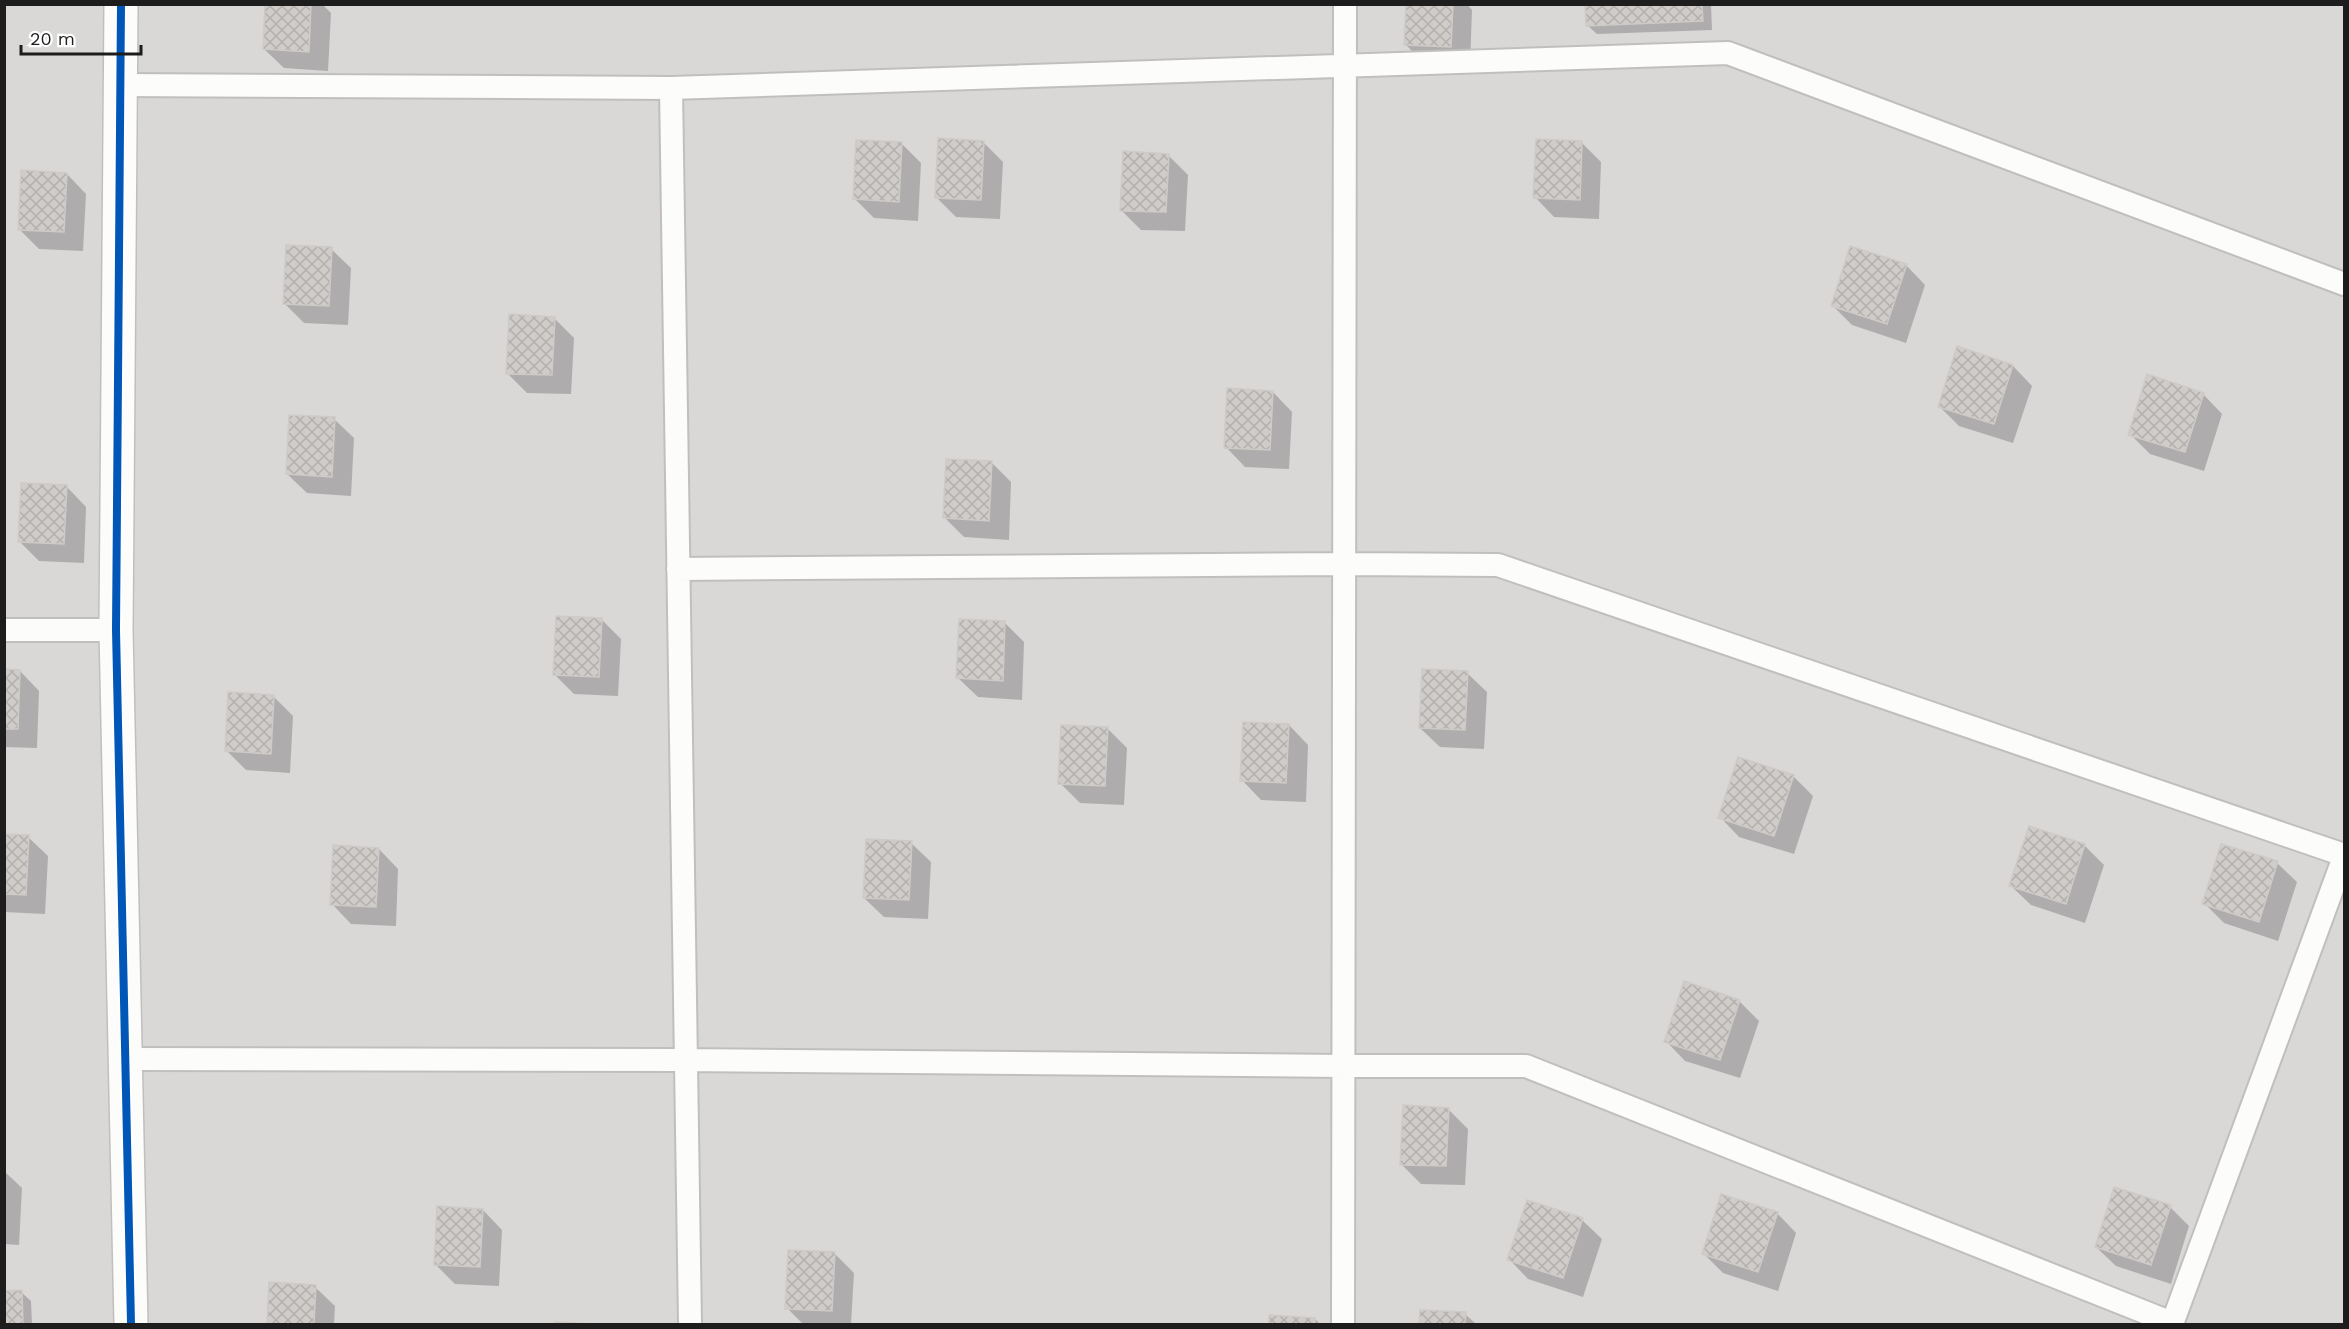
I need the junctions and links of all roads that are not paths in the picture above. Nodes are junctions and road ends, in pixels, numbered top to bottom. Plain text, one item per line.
1 (121, 4) edge
2 (1345, 4) edge
3 (1345, 66) junction
4 (120, 85) junction
5 (671, 88) junction
6 (2344, 284) edge
7 (1345, 564) junction
8 (678, 569) junction
9 (4, 630) edge
10 (116, 630) junction
11 (2344, 856) edge
12 (125, 1059) junction
13 (686, 1060) junction
14 (1344, 1066) junction
15 (131, 1324) edge
16 (690, 1324) edge
17 (1343, 1324) edge
18 (2172, 1324) edge

1 - 4 street
2 - 3 lane
3 - 5 lane
3 - 6 lane
3 - 7 lane
4 - 5 lane
4 - 10 street
5 - 8 lane
7 - 8 lane
7 - 11 lane
7 - 14 lane
8 - 13 lane
9 - 10 lane
10 - 12 street
11 - 18 lane
12 - 13 lane
12 - 15 street
13 - 14 lane
13 - 16 lane
14 - 17 lane
14 - 18 lane

